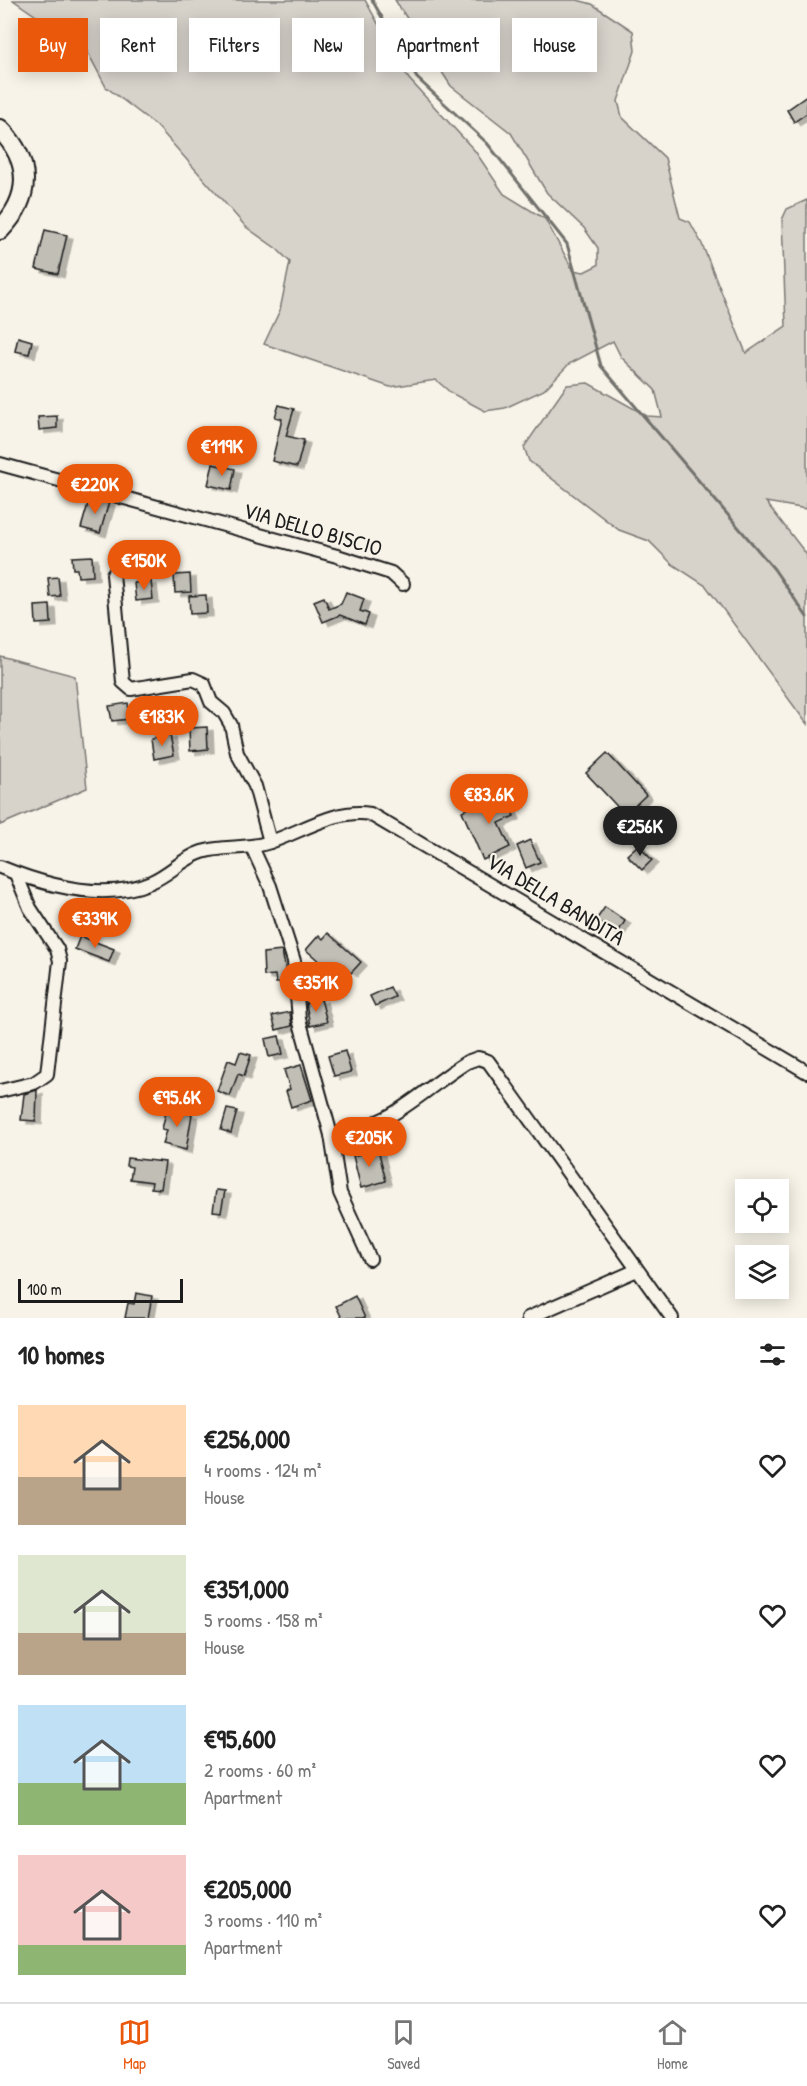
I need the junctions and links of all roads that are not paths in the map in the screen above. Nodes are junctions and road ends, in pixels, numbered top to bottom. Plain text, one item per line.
1 (0, 129) edge
2 (0, 230) edge
3 (0, 464) edge
4 (113, 574) dead end
5 (403, 584) dead end
6 (270, 842) junction
7 (252, 847) junction
8 (0, 867) edge
9 (16, 874) junction
10 (807, 1072) edge
11 (0, 1091) edge
12 (331, 1135) junction
13 (370, 1259) dead end
14 (637, 1270) junction
15 (528, 1318) edge
16 (672, 1318) edge

1 - 2 street
3 - 5 street, VIA DELLO BISCIO
4 - 6 street
6 - 7 street, VIA DELLA BANDITA
6 - 10 street, VIA DELLA BANDITA
7 - 9 street, VIA DELLA BANDITA
7 - 12 street
8 - 9 street, VIA DELLA BANDITA
9 - 11 street
12 - 13 street
12 - 14 street
14 - 15 street
14 - 16 street

